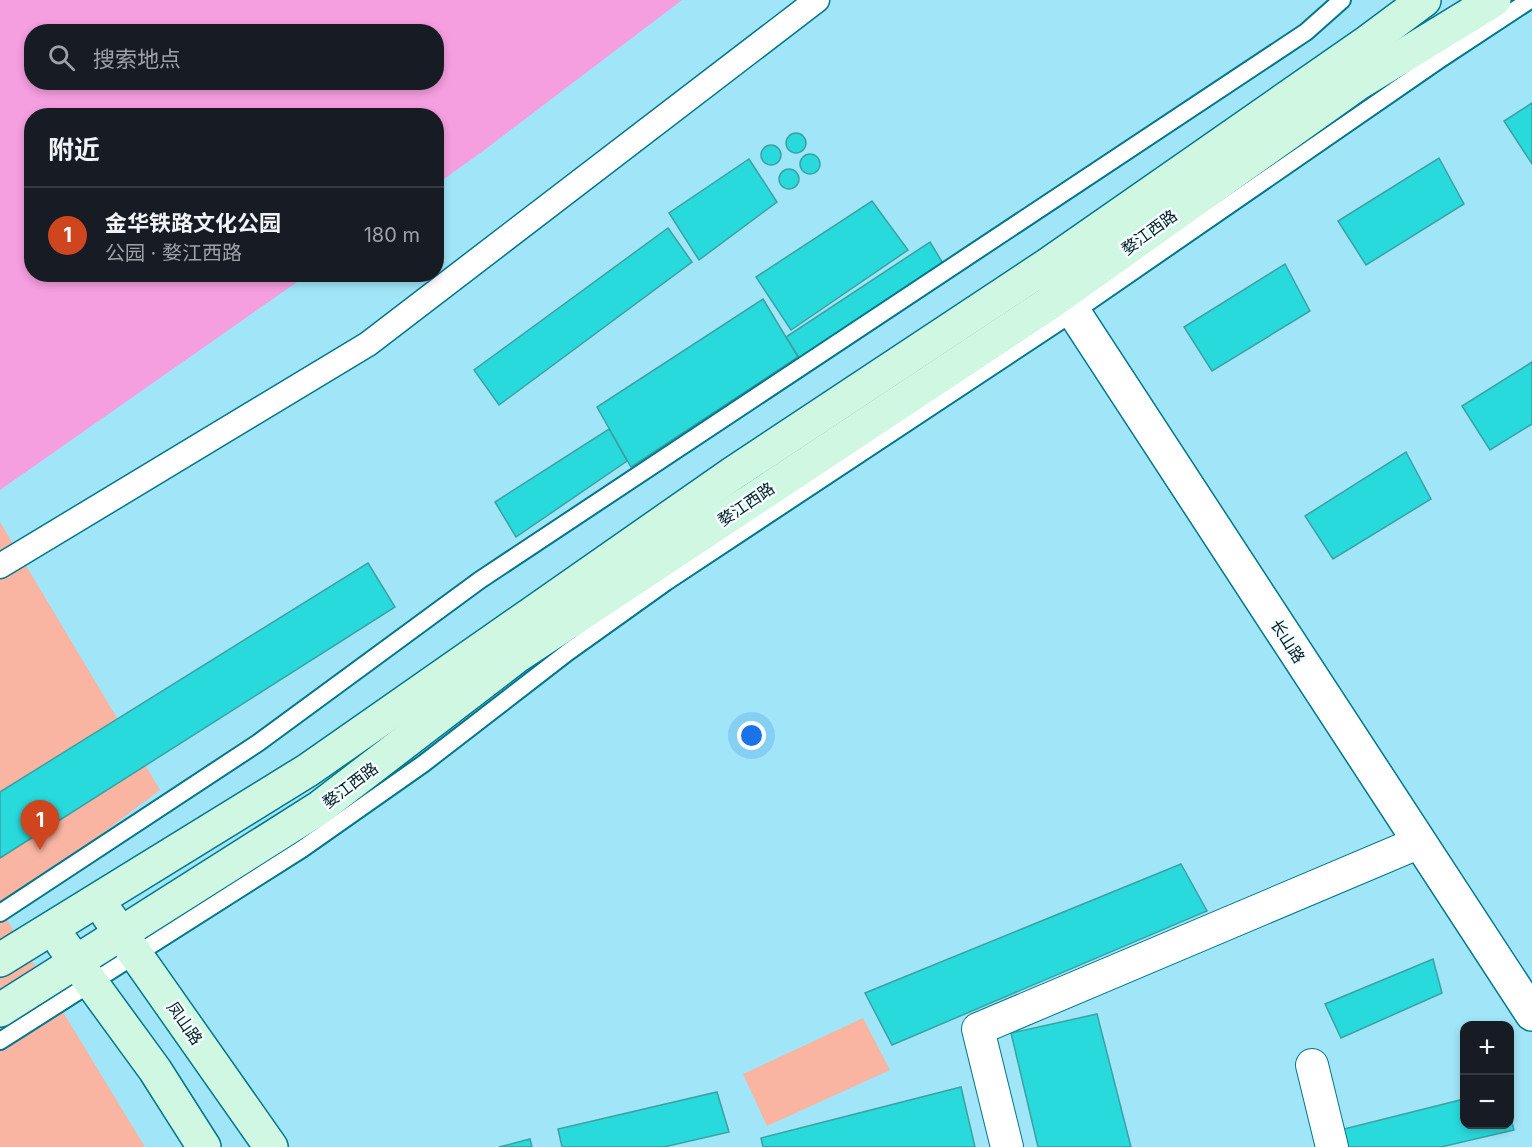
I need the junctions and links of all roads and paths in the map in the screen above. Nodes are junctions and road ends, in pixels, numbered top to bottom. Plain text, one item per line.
1 (817, 0) edge
2 (1342, 0) edge
3 (1424, 0) edge
4 (1494, 0) edge
5 (1530, 0) edge
6 (1046, 266) junction
7 (1068, 303) junction
8 (0, 566) edge
9 (1420, 842) junction
10 (98, 900) junction
11 (0, 913) edge
12 (52, 928) junction
13 (128, 944) junction
14 (0, 960) edge
15 (84, 972) junction
16 (0, 1010) edge
17 (1532, 1014) edge
18 (0, 1041) edge
19 (1312, 1065) dead end
20 (204, 1147) edge
21 (271, 1147) edge
22 (1007, 1147) edge
23 (1332, 1147) edge

1 - 8 street
2 - 11 lane
3 - 6 main road, 婺江西路
4 - 7 main road, 婺江西路
5 - 7 lane
6 - 7 street, 长山路
6 - 10 main road, 婺江西路
7 - 9 street, 长山路
7 - 13 main road, 婺江西路
9 - 17 street, 长山路
9 - 22 street
10 - 12 main road, 婺江西路
10 - 13 main road, 凤山路
12 - 14 main road, 婺江西路
12 - 15 main road
13 - 15 main road, 婺江西路
13 - 21 main road, 凤山路
15 - 16 main road, 婺江西路
15 - 18 lane
15 - 20 main road
19 - 23 street

